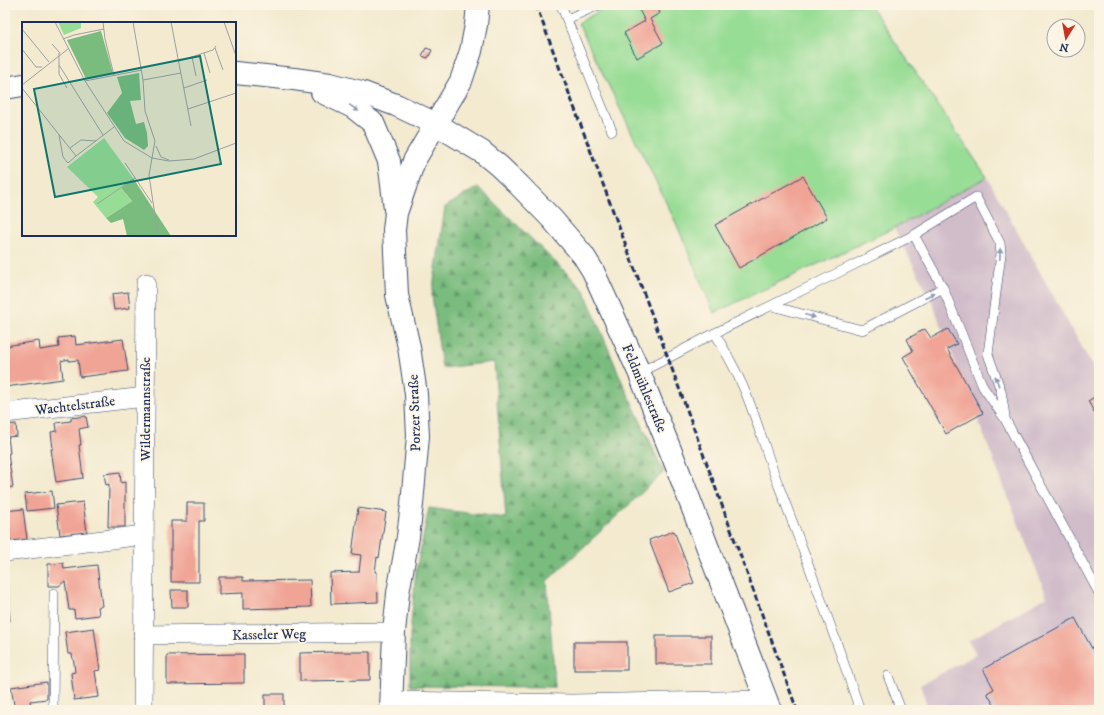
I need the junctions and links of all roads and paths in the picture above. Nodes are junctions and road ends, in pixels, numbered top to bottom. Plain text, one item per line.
1 (478, 5) edge
2 (561, 5) edge
3 (599, 5) edge
4 (567, 19) junction
5 (236, 73) edge
6 (294, 79) junction
7 (22, 85) edge
8 (5, 88) edge
9 (436, 124) junction
10 (612, 131) dead end
11 (396, 213) junction
12 (914, 234) junction
13 (146, 283) dead end
14 (943, 288) junction
15 (772, 306) junction
16 (715, 333) junction
17 (639, 372) junction
18 (145, 397) junction
19 (5, 413) edge
20 (1005, 419) junction
21 (144, 535) junction
22 (5, 552) edge
23 (54, 593) dead end
24 (1099, 593) edge
25 (394, 632) junction
26 (143, 635) junction
27 (888, 676) dead end
28 (391, 705) edge
29 (769, 705) edge
30 (572, 707) edge
31 (53, 710) edge
32 (143, 710) edge
33 (860, 710) edge
34 (901, 710) edge

1 - 9 main road, Porzer Straße
2 - 4 lane
3 - 4 lane
4 - 10 lane
5 - 6 main road, Feldmühlestraße
6 - 9 main road, Feldmühlestraße
6 -> 11 main road
7 - 8 main road
9 - 11 main road, Porzer Straße
9 - 17 main road, Feldmühlestraße
11 - 25 main road, Porzer Straße
12 - 14 lane
12 - 15 lane
20 -> 12 lane
13 - 18 street, Wildermannstraße
15 -> 14 lane
14 - 20 lane
15 - 16 lane
16 - 17 lane
16 - 33 lane
17 - 29 main road, Feldmühlestraße
18 - 19 street, Wachtelstraße
18 - 21 street, Wildermannstraße
20 - 24 lane
21 - 22 street
21 - 26 street, Wildermannstraße
23 - 31 lane
25 - 26 street, Kasseler Weg
25 - 28 main road, Porzer Straße
26 - 32 street, Wildermannstraße
27 - 34 lane
28 - 30 street
29 - 30 street

